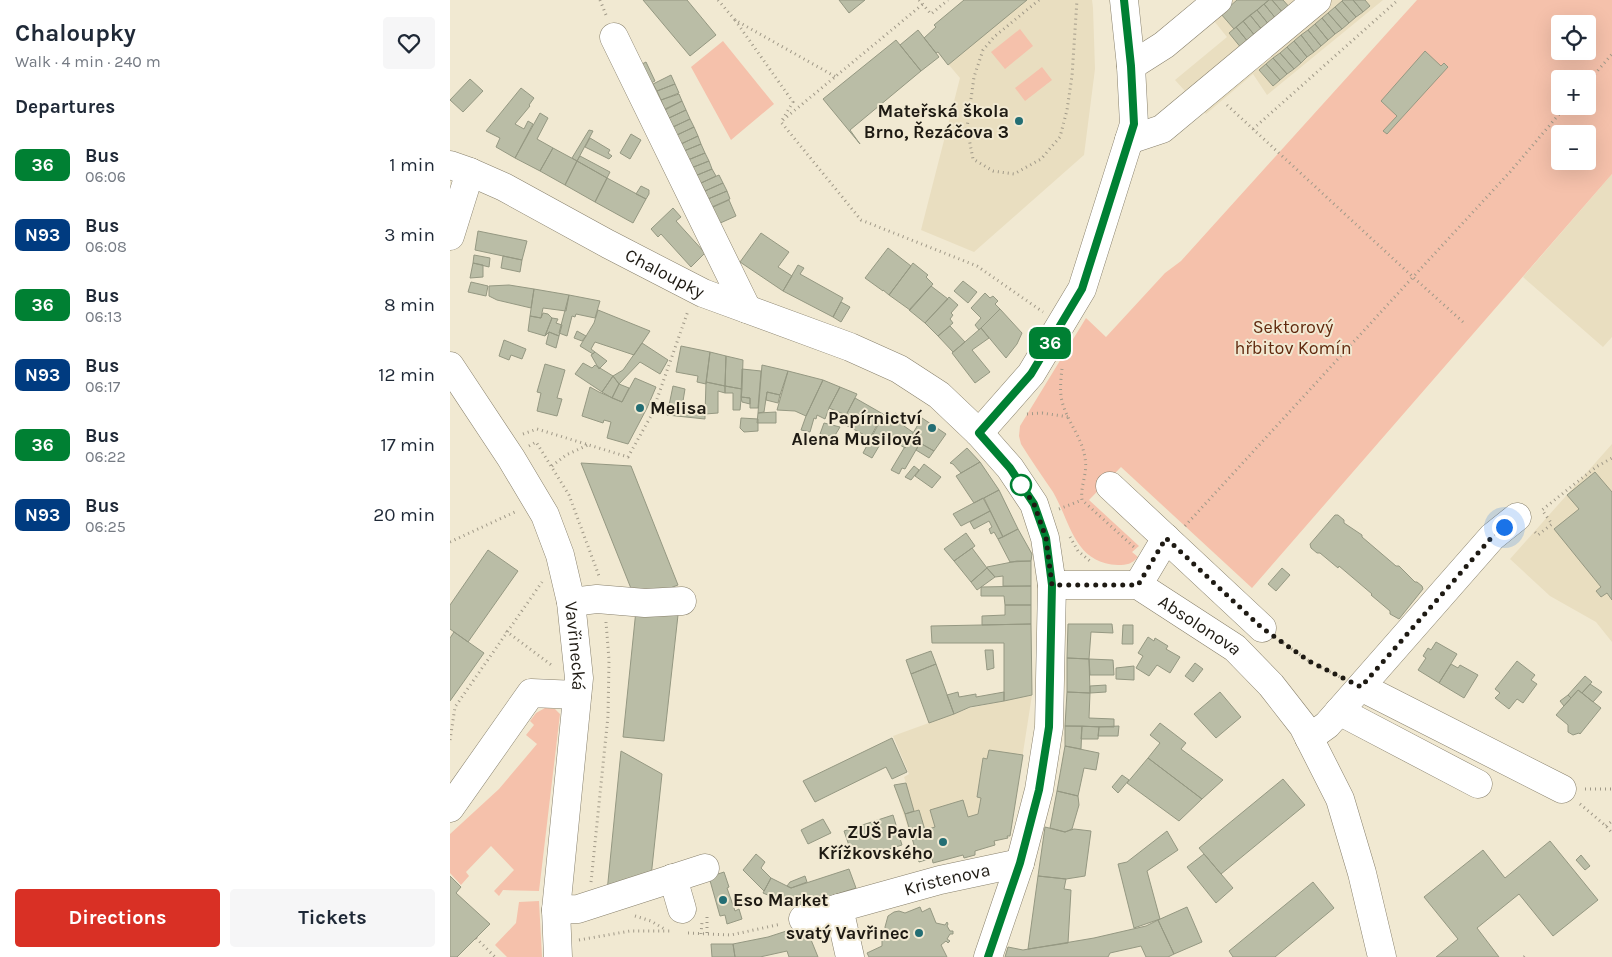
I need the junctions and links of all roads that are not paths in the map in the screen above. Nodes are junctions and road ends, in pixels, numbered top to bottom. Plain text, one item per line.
1 (1218, 0) edge
2 (1317, 0) edge
3 (1130, 4) edge
4 (614, 37) dead end
5 (1131, 66) junction
6 (1129, 140) junction
7 (460, 168) edge
8 (450, 236) edge
9 (747, 309) junction
10 (450, 366) edge
11 (979, 433) junction
12 (1110, 486) dead end
13 (1517, 517) road end
14 (1168, 540) junction
15 (1052, 585) junction
16 (1138, 585) junction
17 (571, 602) junction
18 (682, 602) dead end
19 (1262, 628) road end
20 (1361, 687) junction
21 (577, 695) junction
22 (1339, 711) junction
23 (1309, 738) junction
24 (1478, 784) dead end
25 (1562, 789) road end
26 (450, 808) edge
27 (1020, 863) junction
28 (705, 868) dead end
29 (673, 878) junction
30 (838, 908) junction
31 (682, 909) dead end
32 (556, 910) junction
33 (803, 919) dead end
34 (558, 957) edge
35 (850, 957) edge
36 (988, 957) edge
37 (1382, 957) edge

1 - 5 street
2 - 6 street
3 - 5 street
4 - 9 street
5 - 6 street
6 - 11 street
7 - 8 street
7 - 9 street, Chaloupky
9 - 11 street, Chaloupky
10 - 17 street, Vavřinecká
11 - 15 street, Chaloupky
12 - 14 street
13 - 20 street
14 - 16 street
14 - 19 street
15 - 16 street, Absolonova
15 - 27 street, Chaloupky
16 - 23 street, Absolonova
17 - 18 street
17 - 21 street, Vavřinecká
20 - 22 street
20 - 25 street
21 - 26 street
21 - 32 street, Vavřinecká
22 - 23 street
22 - 24 street
23 - 37 street, Absolonova
27 - 30 street, Kristenova
27 - 36 street, Kristenova
28 - 29 street
29 - 31 street
29 - 32 street
30 - 33 street, Kristenova
30 - 35 street
32 - 34 street, Vavřinecká

